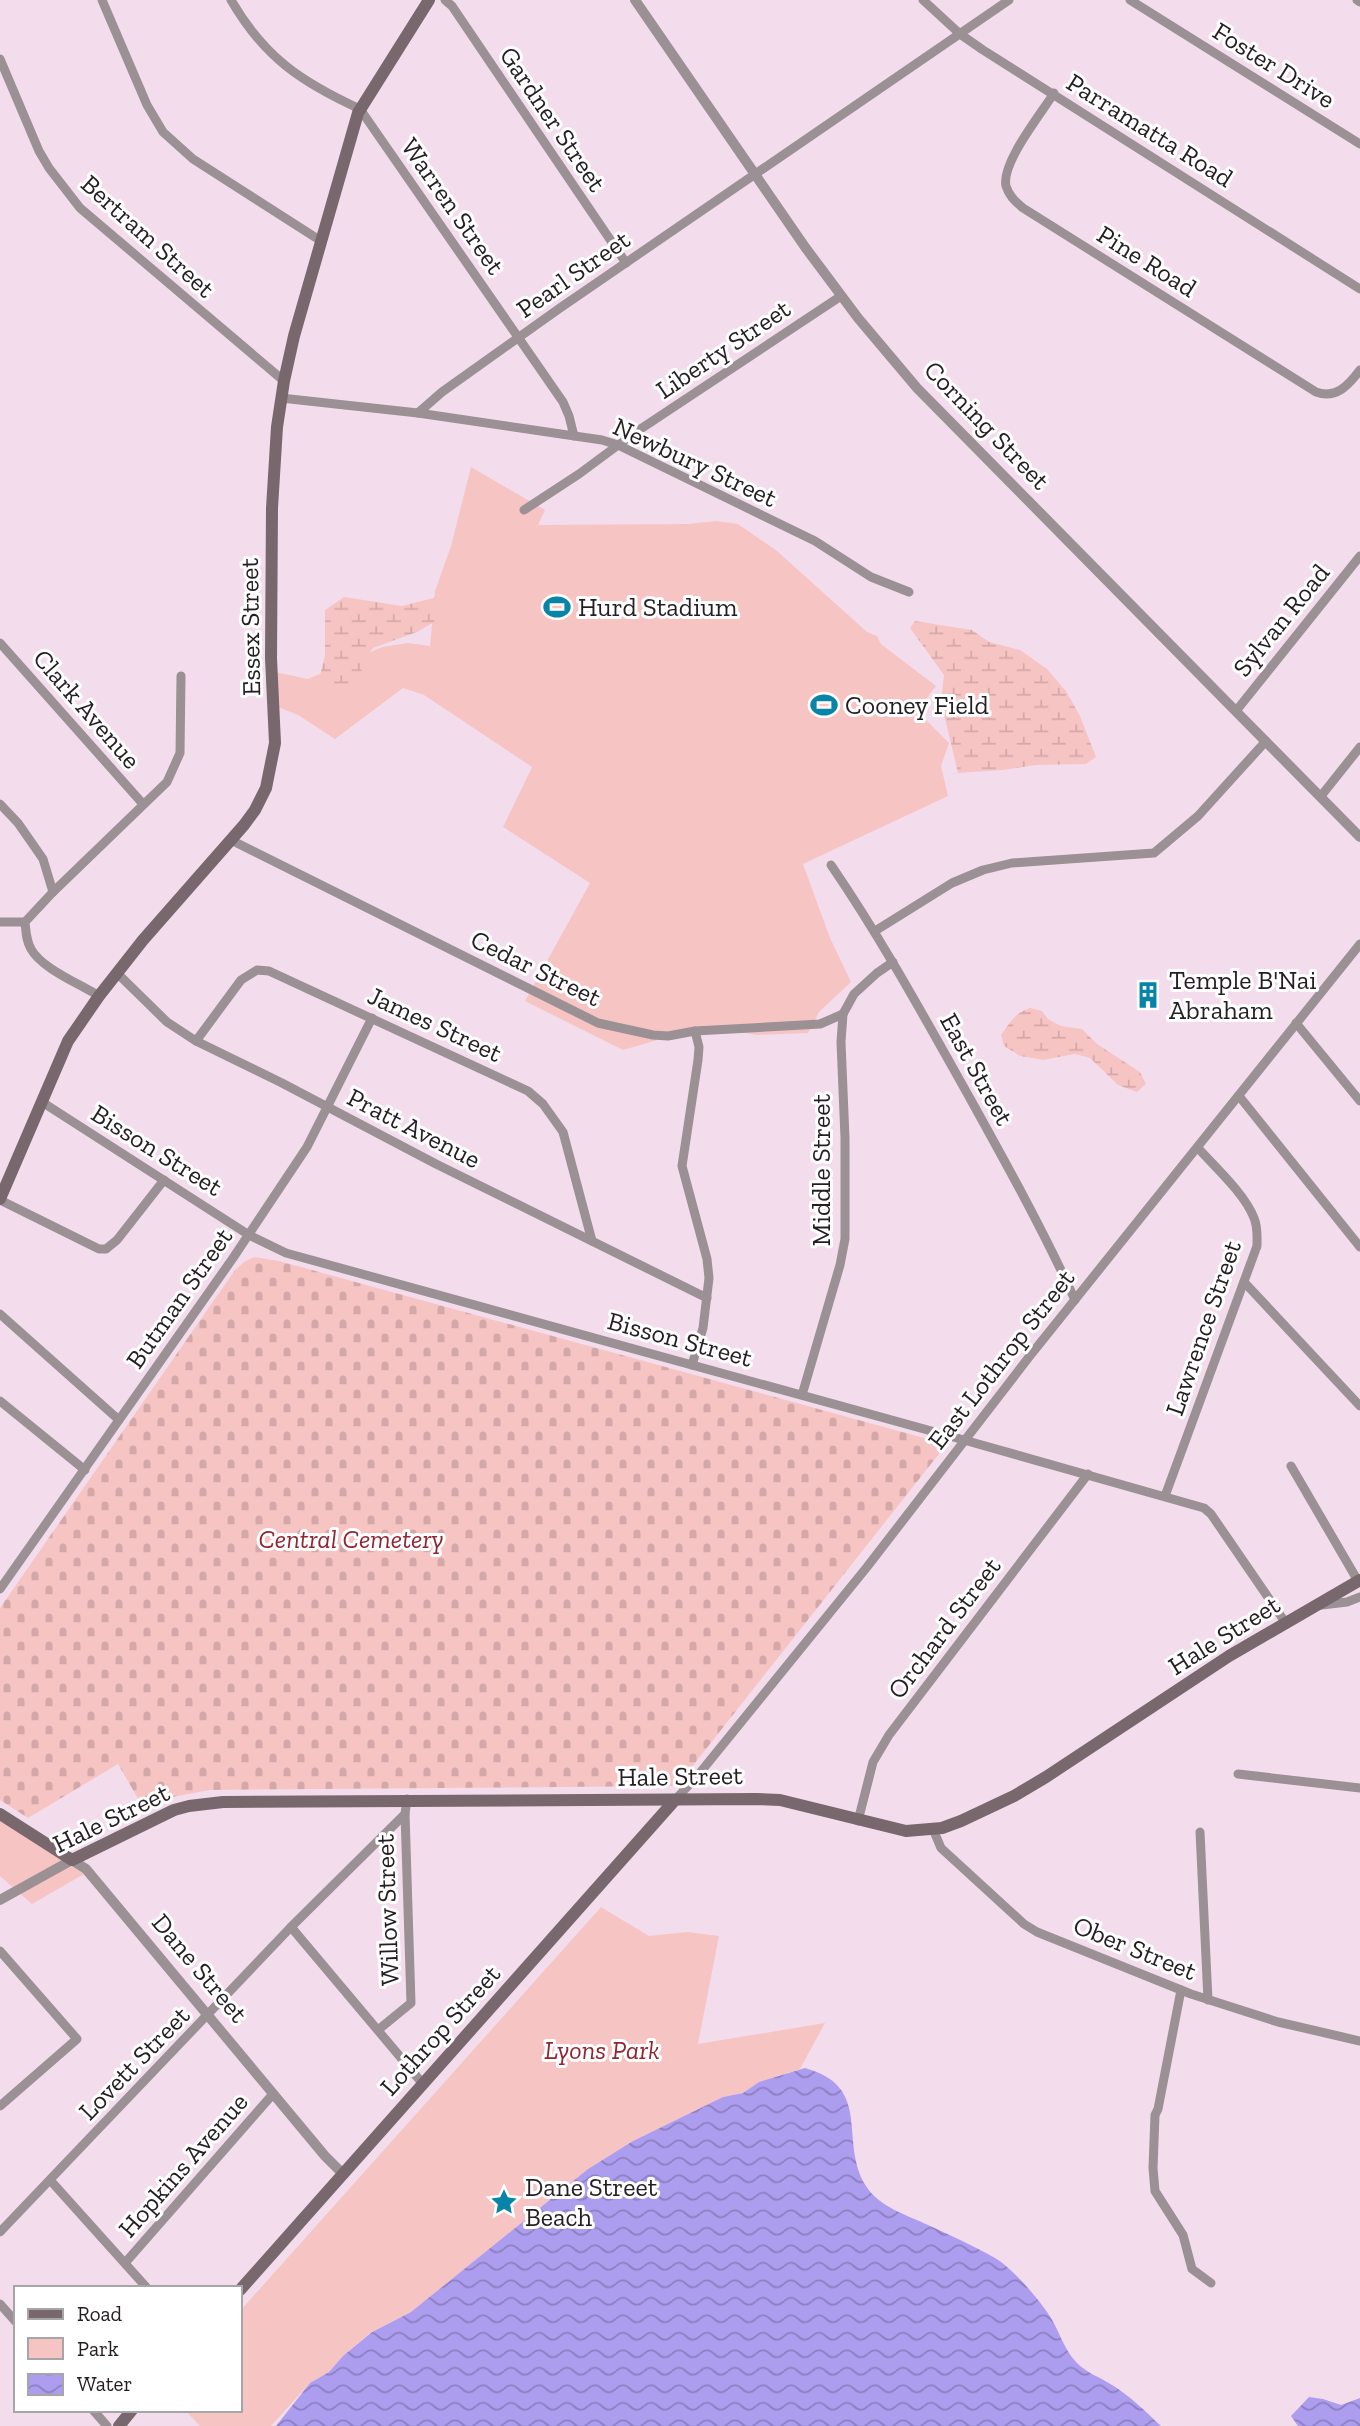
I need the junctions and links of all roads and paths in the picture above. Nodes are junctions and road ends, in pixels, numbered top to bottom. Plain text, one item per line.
1 (102, 0) edge
2 (231, 0) edge
3 (445, 0) edge
4 (635, 0) edge
5 (923, 0) edge
6 (1009, 0) edge
7 (1130, 0) edge
8 (424, 2) edge
9 (960, 34) junction
10 (0, 59) edge
11 (1054, 93) junction
12 (360, 109) junction
13 (1360, 145) edge
14 (755, 174) junction
15 (321, 241) junction
16 (626, 263) junction
17 (1360, 289) edge
18 (841, 296) junction
19 (519, 337) junction
20 (1360, 370) edge
21 (284, 381) junction
22 (281, 398) junction
23 (418, 413) junction
24 (574, 436) junction
25 (618, 445) junction
26 (524, 510) dead end
27 (1360, 556) edge
28 (909, 592) dead end
29 (0, 643) edge
30 (181, 676) dead end
31 (1236, 710) junction
32 (1266, 741) junction
33 (1360, 747) edge
34 (1321, 796) junction
35 (0, 804) edge
36 (143, 804) junction
37 (1360, 837) edge
38 (231, 840) junction
39 (831, 865) dead end
40 (53, 892) junction
41 (0, 922) edge
42 (25, 922) junction
43 (875, 931) junction
44 (1360, 944) edge
45 (893, 962) junction
46 (117, 973) junction
47 (99, 996) junction
48 (844, 1014) junction
49 (372, 1017) junction
50 (1296, 1023) junction
51 (695, 1031) junction
52 (196, 1041) junction
53 (1239, 1096) junction
54 (1360, 1101) edge
55 (42, 1102) junction
56 (327, 1106) junction
57 (1198, 1148) junction
58 (164, 1180) junction
59 (0, 1200) edge
60 (249, 1236) junction
61 (592, 1241) junction
62 (1360, 1247) edge
63 (1244, 1282) junction
64 (707, 1298) junction
65 (1075, 1300) junction
66 (0, 1314) edge
67 (692, 1365) junction
68 (802, 1395) junction
69 (0, 1401) edge
70 (1360, 1406) edge
71 (119, 1420) junction
72 (964, 1440) junction
73 (1291, 1466) dead end
74 (85, 1470) junction
75 (1088, 1474) junction
76 (1165, 1496) junction
77 (1359, 1580) edge
78 (0, 1589) edge
79 (1360, 1597) edge
80 (1316, 1605) junction
81 (1285, 1622) junction
82 (1238, 1774) dead end
83 (1360, 1788) edge
84 (407, 1800) junction
85 (675, 1800) junction
86 (0, 1814) edge
87 (405, 1814) junction
88 (858, 1821) junction
89 (933, 1829) junction
90 (1200, 1832) dead end
91 (72, 1860) junction
92 (0, 1900) edge
93 (291, 1927) junction
94 (0, 1951) edge
95 (1181, 1990) junction
96 (1208, 2000) junction
97 (209, 2015) junction
98 (378, 2030) junction
99 (1360, 2041) edge
100 (423, 2084) junction
101 (273, 2094) junction
102 (0, 2106) edge
103 (343, 2174) junction
104 (50, 2180) junction
105 (0, 2232) edge
106 (125, 2263) junction
107 (1211, 2283) dead end
108 (145, 2286) edge
109 (242, 2288) edge
110 (0, 2304) edge
111 (14, 2320) edge
112 (95, 2412) edge
113 (130, 2412) edge
114 (107, 2426) edge
115 (119, 2426) edge

1 - 15 street
2 - 12 street
3 - 16 street, Gardner Street
4 - 14 street, Corning Street
5 - 9 street, Parramatta Road
6 - 9 street, Pearl Street
7 - 13 street, Foster Drive
8 - 12 main road, Essex Street
9 - 11 street, Parramatta Road
9 - 14 street, Pearl Street
10 - 21 street, Bertram Street
11 - 17 street, Parramatta Road
11 - 20 street, Pine Road
12 - 15 main road, Essex Street
12 - 19 street, Warren Street
14 - 16 street, Pearl Street
14 - 18 street, Corning Street
15 - 21 main road, Essex Street
16 - 19 street, Pearl Street
18 - 25 street, Liberty Street
18 - 31 street, Corning Street
19 - 23 street, Pearl Street
19 - 24 street, Warren Street
21 - 22 main road, Essex Street
22 - 23 street, Newbury Street
22 - 38 main road, Essex Street
23 - 24 street, Newbury Street
24 - 25 street, Newbury Street
25 - 26 street, Liberty Street
25 - 28 street, Newbury Street
27 - 31 street, Sylvan Road
29 - 36 street, Clark Avenue
30 - 36 street
31 - 32 street, Corning Street
32 - 34 street, Corning Street
32 - 43 street
33 - 34 street
34 - 37 street, Corning Street
35 - 40 street
36 - 40 street
38 - 46 main road, Essex Street
38 - 51 street, Cedar Street
39 - 43 street, East Street
40 - 42 street
41 - 42 street
42 - 47 street
43 - 45 street, East Street
44 - 50 street, East Lothrop Street
45 - 48 street, Middle Street
45 - 65 street, East Street
46 - 47 main road, Essex Street
46 - 52 street, Pratt Avenue
47 - 55 main road, Essex Street
48 - 51 street, Cedar Street
48 - 68 street, Middle Street
49 - 52 street, James Street
49 - 56 street, Butman Street
49 - 61 street, James Street
50 - 53 street, East Lothrop Street
50 - 54 street
51 - 64 street
52 - 56 street, Pratt Avenue
53 - 57 street, East Lothrop Street
53 - 62 street
55 - 58 street, Bisson Street
55 - 59 main road, Essex Street
56 - 60 street, Butman Street
56 - 61 street, Pratt Avenue
57 - 63 street, Lawrence Street
57 - 65 street, East Lothrop Street
58 - 59 street
58 - 60 street, Bisson Street
60 - 67 street, Bisson Street
60 - 71 street, Butman Street
61 - 64 street, Pratt Avenue
63 - 70 street
63 - 76 street, Lawrence Street
64 - 67 street
65 - 72 street, East Lothrop Street
66 - 71 street
67 - 68 street, Bisson Street
68 - 72 street, Bisson Street
69 - 74 street
71 - 74 street, Butman Street
72 - 75 street, Bisson Street
72 - 85 street, East Lothrop Street
73 - 77 street
74 - 78 street, Butman Street
75 - 76 street, Bisson Street
75 - 88 street, Orchard Street
76 - 81 street, Bisson Street
77 - 80 main road, Hale Street
79 - 80 street, Hale Street
80 - 81 main road, Hale Street
81 - 89 main road, Hale Street
82 - 83 street
84 - 85 main road, Hale Street
84 - 87 street
84 - 91 main road, Hale Street
85 - 88 main road, Hale Street
85 - 100 main road, Lothrop Street
86 - 91 main road, Dane Street
87 - 93 street, Lovett Street
87 - 98 street, Willow Street
88 - 89 main road, Hale Street
89 - 95 street, Ober Street
90 - 96 street
91 - 92 street, Hale Street
91 - 97 street, Dane Street
93 - 97 street, Lovett Street
93 - 98 street
94 - 102 street
95 - 96 street, Ober Street
95 - 107 street
96 - 99 street, Ober Street
97 - 101 street, Dane Street
97 - 104 street, Lovett Street
98 - 100 street
100 - 103 main road, Lothrop Street
101 - 103 street, Dane Street
101 - 106 street, Hopkins Avenue
103 - 109 main road, Lothrop Street
104 - 105 street, Lovett Street
104 - 106 street
106 - 108 street
110 - 111 street
112 - 114 street
113 - 115 main road

